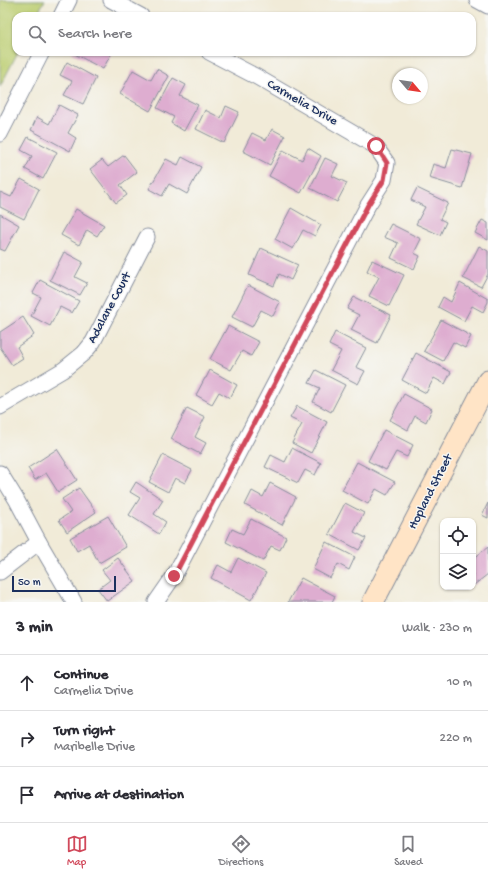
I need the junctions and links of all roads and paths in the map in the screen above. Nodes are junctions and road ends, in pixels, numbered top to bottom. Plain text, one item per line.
1 (69, 0) edge
2 (111, 0) edge
3 (477, 0) edge
4 (488, 6) edge
5 (63, 12) edge
6 (134, 12) edge
7 (40, 56) edge
8 (217, 56) edge
9 (0, 134) edge
10 (147, 237) dead end
11 (488, 381) edge
12 (0, 407) edge
13 (0, 473) edge
14 (39, 542) junction
15 (0, 572) edge
16 (74, 602) edge
17 (156, 602) edge
18 (373, 602) edge

1 - 5 street
2 - 6 street
3 - 4 street
7 - 9 street
8 - 17 street, Carmelia Drive
10 - 12 street, Adalane Court
11 - 18 street, Hopland Street
13 - 14 street
14 - 15 street
14 - 16 street

